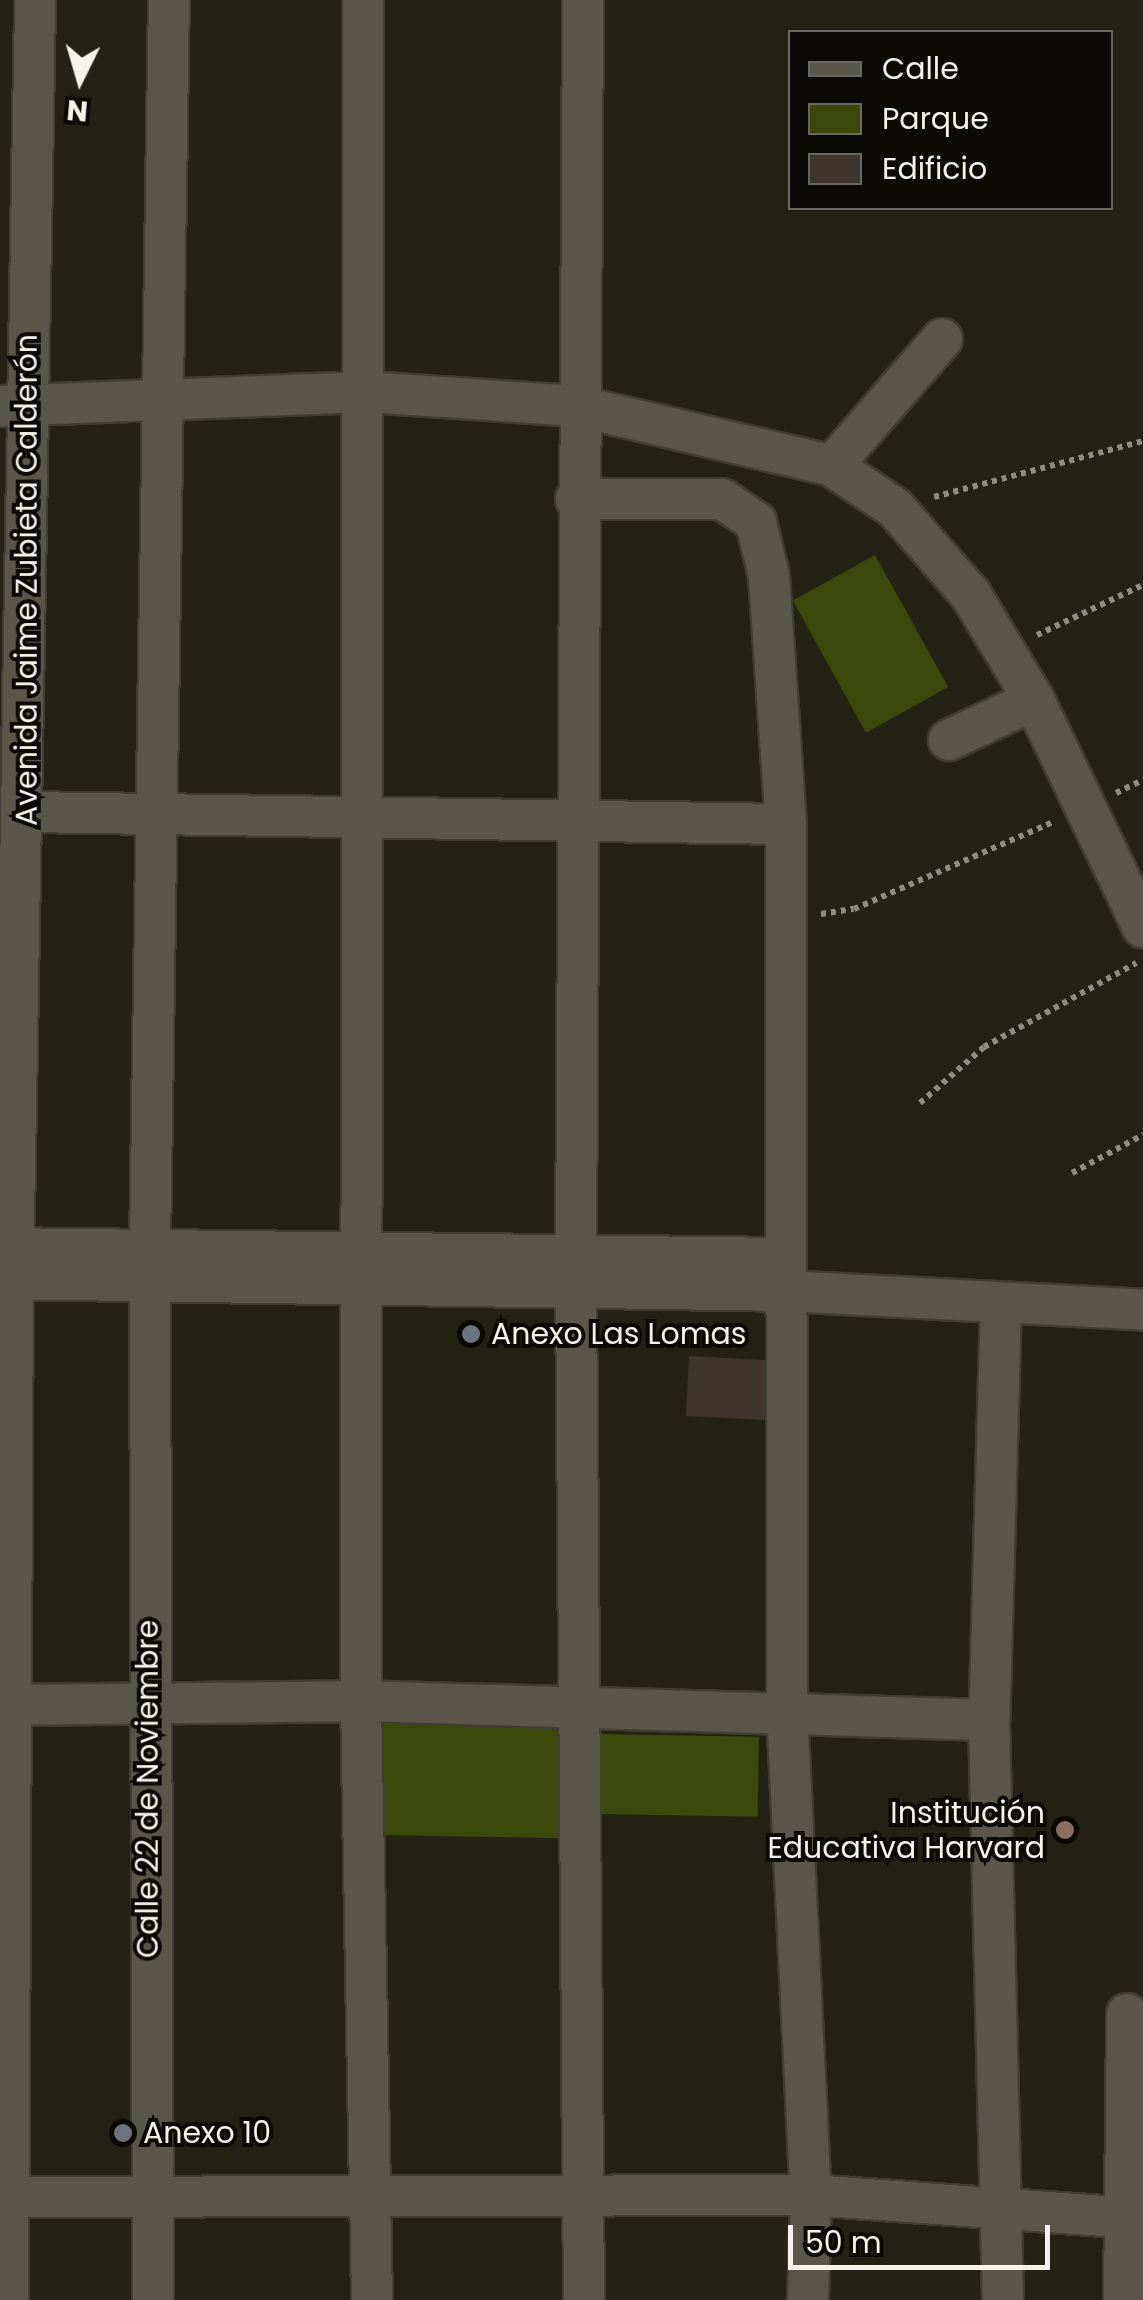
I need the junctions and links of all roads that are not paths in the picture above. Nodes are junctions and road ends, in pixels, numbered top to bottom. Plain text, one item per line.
1 (36, 0) edge
2 (169, 0) edge
3 (364, 0) edge
4 (583, 0) edge
5 (942, 338) dead end
6 (366, 392) junction
7 (160, 399) junction
8 (13, 406) edge
9 (577, 406) junction
10 (832, 466) junction
11 (576, 499) junction
12 (1034, 700) junction
13 (949, 740) dead end
14 (27, 812) junction
15 (153, 818) junction
16 (360, 821) junction
17 (573, 822) junction
18 (786, 824) junction
19 (1143, 927) edge
20 (150, 1261) junction
21 (7, 1263) edge
22 (362, 1268) junction
23 (576, 1272) junction
24 (786, 1275) junction
25 (1001, 1303) junction
26 (1143, 1310) edge
27 (361, 1701) junction
28 (145, 1703) junction
29 (4, 1705) edge
30 (573, 1709) junction
31 (787, 1710) junction
32 (989, 1720) junction
33 (1128, 2014) dead end
34 (585, 2192) junction
35 (373, 2194) junction
36 (811, 2195) junction
37 (4, 2197) edge
38 (153, 2198) junction
39 (1004, 2207) junction
40 (1131, 2217) edge
41 (8, 2300) edge
42 (153, 2300) edge
43 (372, 2300) edge
44 (584, 2300) edge
45 (808, 2300) edge
46 (1003, 2300) edge
47 (1124, 2300) edge

1 - 8 street, Avenida Jaime Zubieta Calderón
2 - 7 street, Calle 22 de Noviembre
3 - 6 street
4 - 9 street
5 - 10 street
6 - 7 street
6 - 9 street
6 - 16 street
7 - 8 street
7 - 15 street, Calle 22 de Noviembre
8 - 14 street, Avenida Jaime Zubieta Calderón
9 - 10 street
9 - 11 street
10 - 12 street
11 - 17 street
11 - 18 street
12 - 13 street
12 - 19 street
14 - 15 street
14 - 21 street, Avenida Jaime Zubieta Calderón
15 - 16 street
15 - 20 street, Calle 22 de Noviembre
16 - 17 street
16 - 22 street
17 - 18 street
17 - 23 street
18 - 24 street
20 - 21 street
20 - 22 street
20 - 28 street, Calle 22 de Noviembre
21 - 29 street, Avenida Jaime Zubieta Calderón
22 - 23 street
22 - 27 street
23 - 24 street
23 - 30 street
24 - 25 street
24 - 31 street
25 - 26 street
25 - 32 street
27 - 28 street
27 - 30 street
27 - 35 street
28 - 29 street
28 - 38 street, Calle 22 de Noviembre
29 - 37 street, Avenida Jaime Zubieta Calderón
30 - 31 street
30 - 34 street
31 - 32 street
31 - 36 street
32 - 39 street
33 - 40 street
34 - 35 street
34 - 36 street
34 - 44 street
35 - 38 street
35 - 43 street
36 - 39 street
36 - 45 street
37 - 38 street
37 - 41 street, Avenida Jaime Zubieta Calderón
38 - 42 street, Calle 22 de Noviembre
39 - 40 street
39 - 46 street
40 - 47 street

